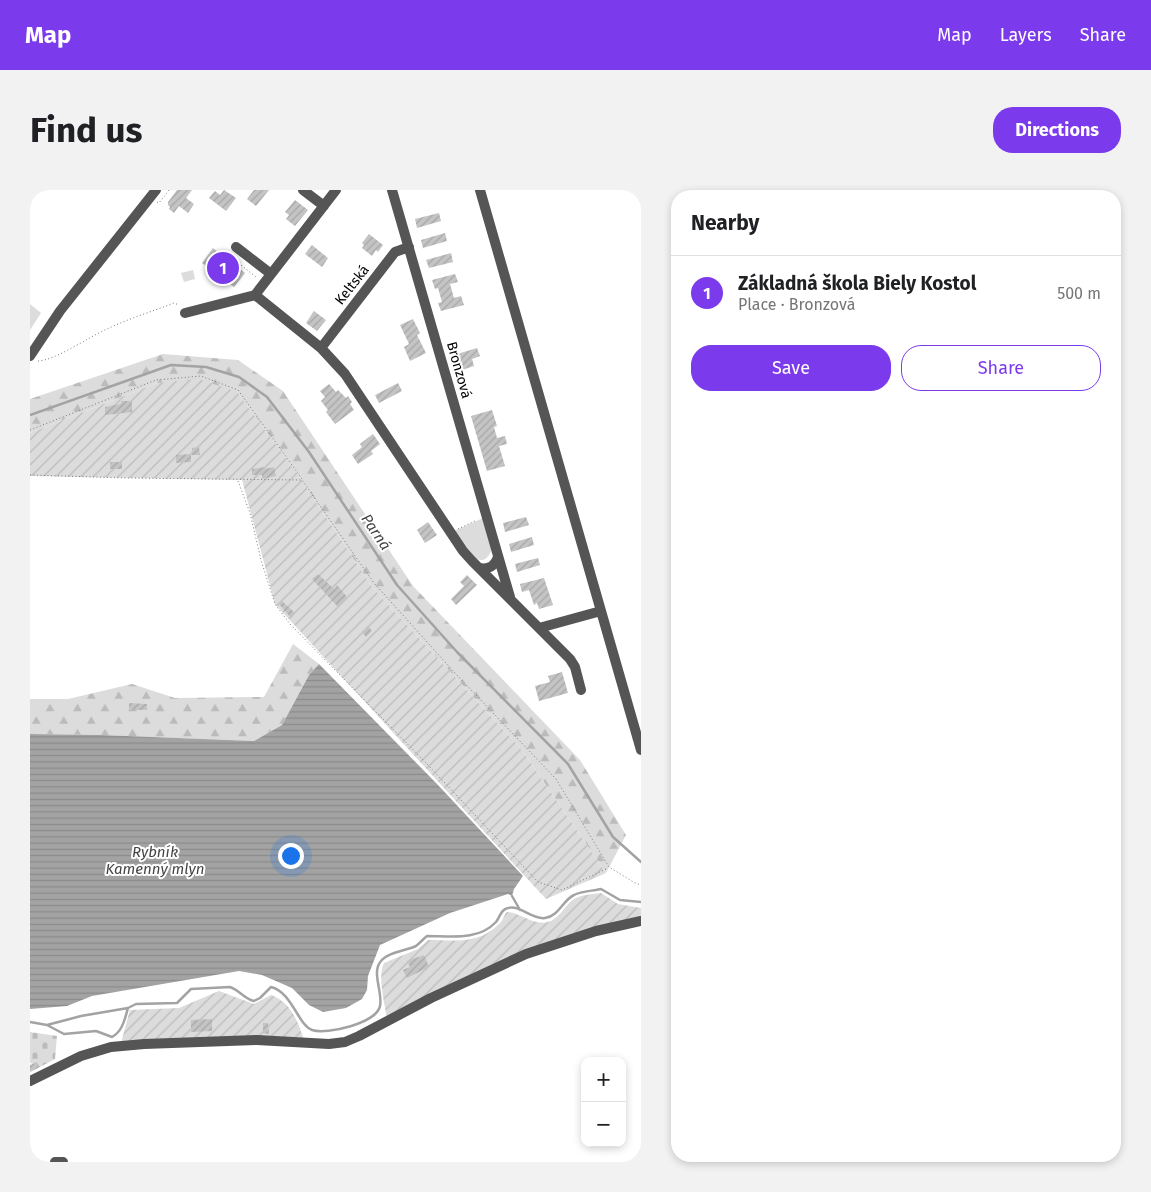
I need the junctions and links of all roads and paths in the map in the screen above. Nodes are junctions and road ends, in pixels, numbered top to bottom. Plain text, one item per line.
1 (156, 190) edge
2 (303, 190) edge
3 (336, 190) edge
4 (392, 190) edge
5 (480, 190) edge
6 (324, 206) junction
7 (236, 247) dead end
8 (409, 247) junction
9 (222, 250) dead end
10 (271, 274) junction
11 (260, 280) dead end
12 (255, 295) junction
13 (174, 304) dead end
14 (185, 313) dead end
15 (321, 348) junction
16 (33, 359) edge
17 (30, 430) edge
18 (30, 475) edge
19 (238, 480) junction
20 (302, 480) junction
21 (484, 518) dead end
22 (454, 531) dead end
23 (498, 557) junction
24 (479, 568) junction
25 (511, 600) junction
26 (601, 611) junction
27 (539, 628) junction
28 (581, 690) dead end
29 (641, 750) edge
30 (609, 867) junction
31 (641, 885) edge
32 (641, 921) edge
33 (30, 1081) edge
34 (55, 1162) edge
35 (63, 1162) edge

1 - 16 street
2 - 6 street
3 - 6 street
4 - 8 street, Bronzová
5 - 26 street
6 - 10 street
7 - 10 street
8 - 15 street, Keltská
8 - 23 street, Bronzová
9 - 11 path
10 - 12 street
12 - 14 street
12 - 15 street, Bronzová
13 - 16 path
15 - 24 street, Bronzová
17 - 20 path
18 - 19 path
19 - 20 path
19 - 30 path
20 - 30 path
21 - 22 path
23 - 24 street
23 - 25 street, Bronzová
24 - 25 street, Bronzová
25 - 27 street, Bronzová
26 - 27 street
26 - 29 street
27 - 28 street, Bronzová
30 - 31 path
32 - 33 street
34 - 35 street

